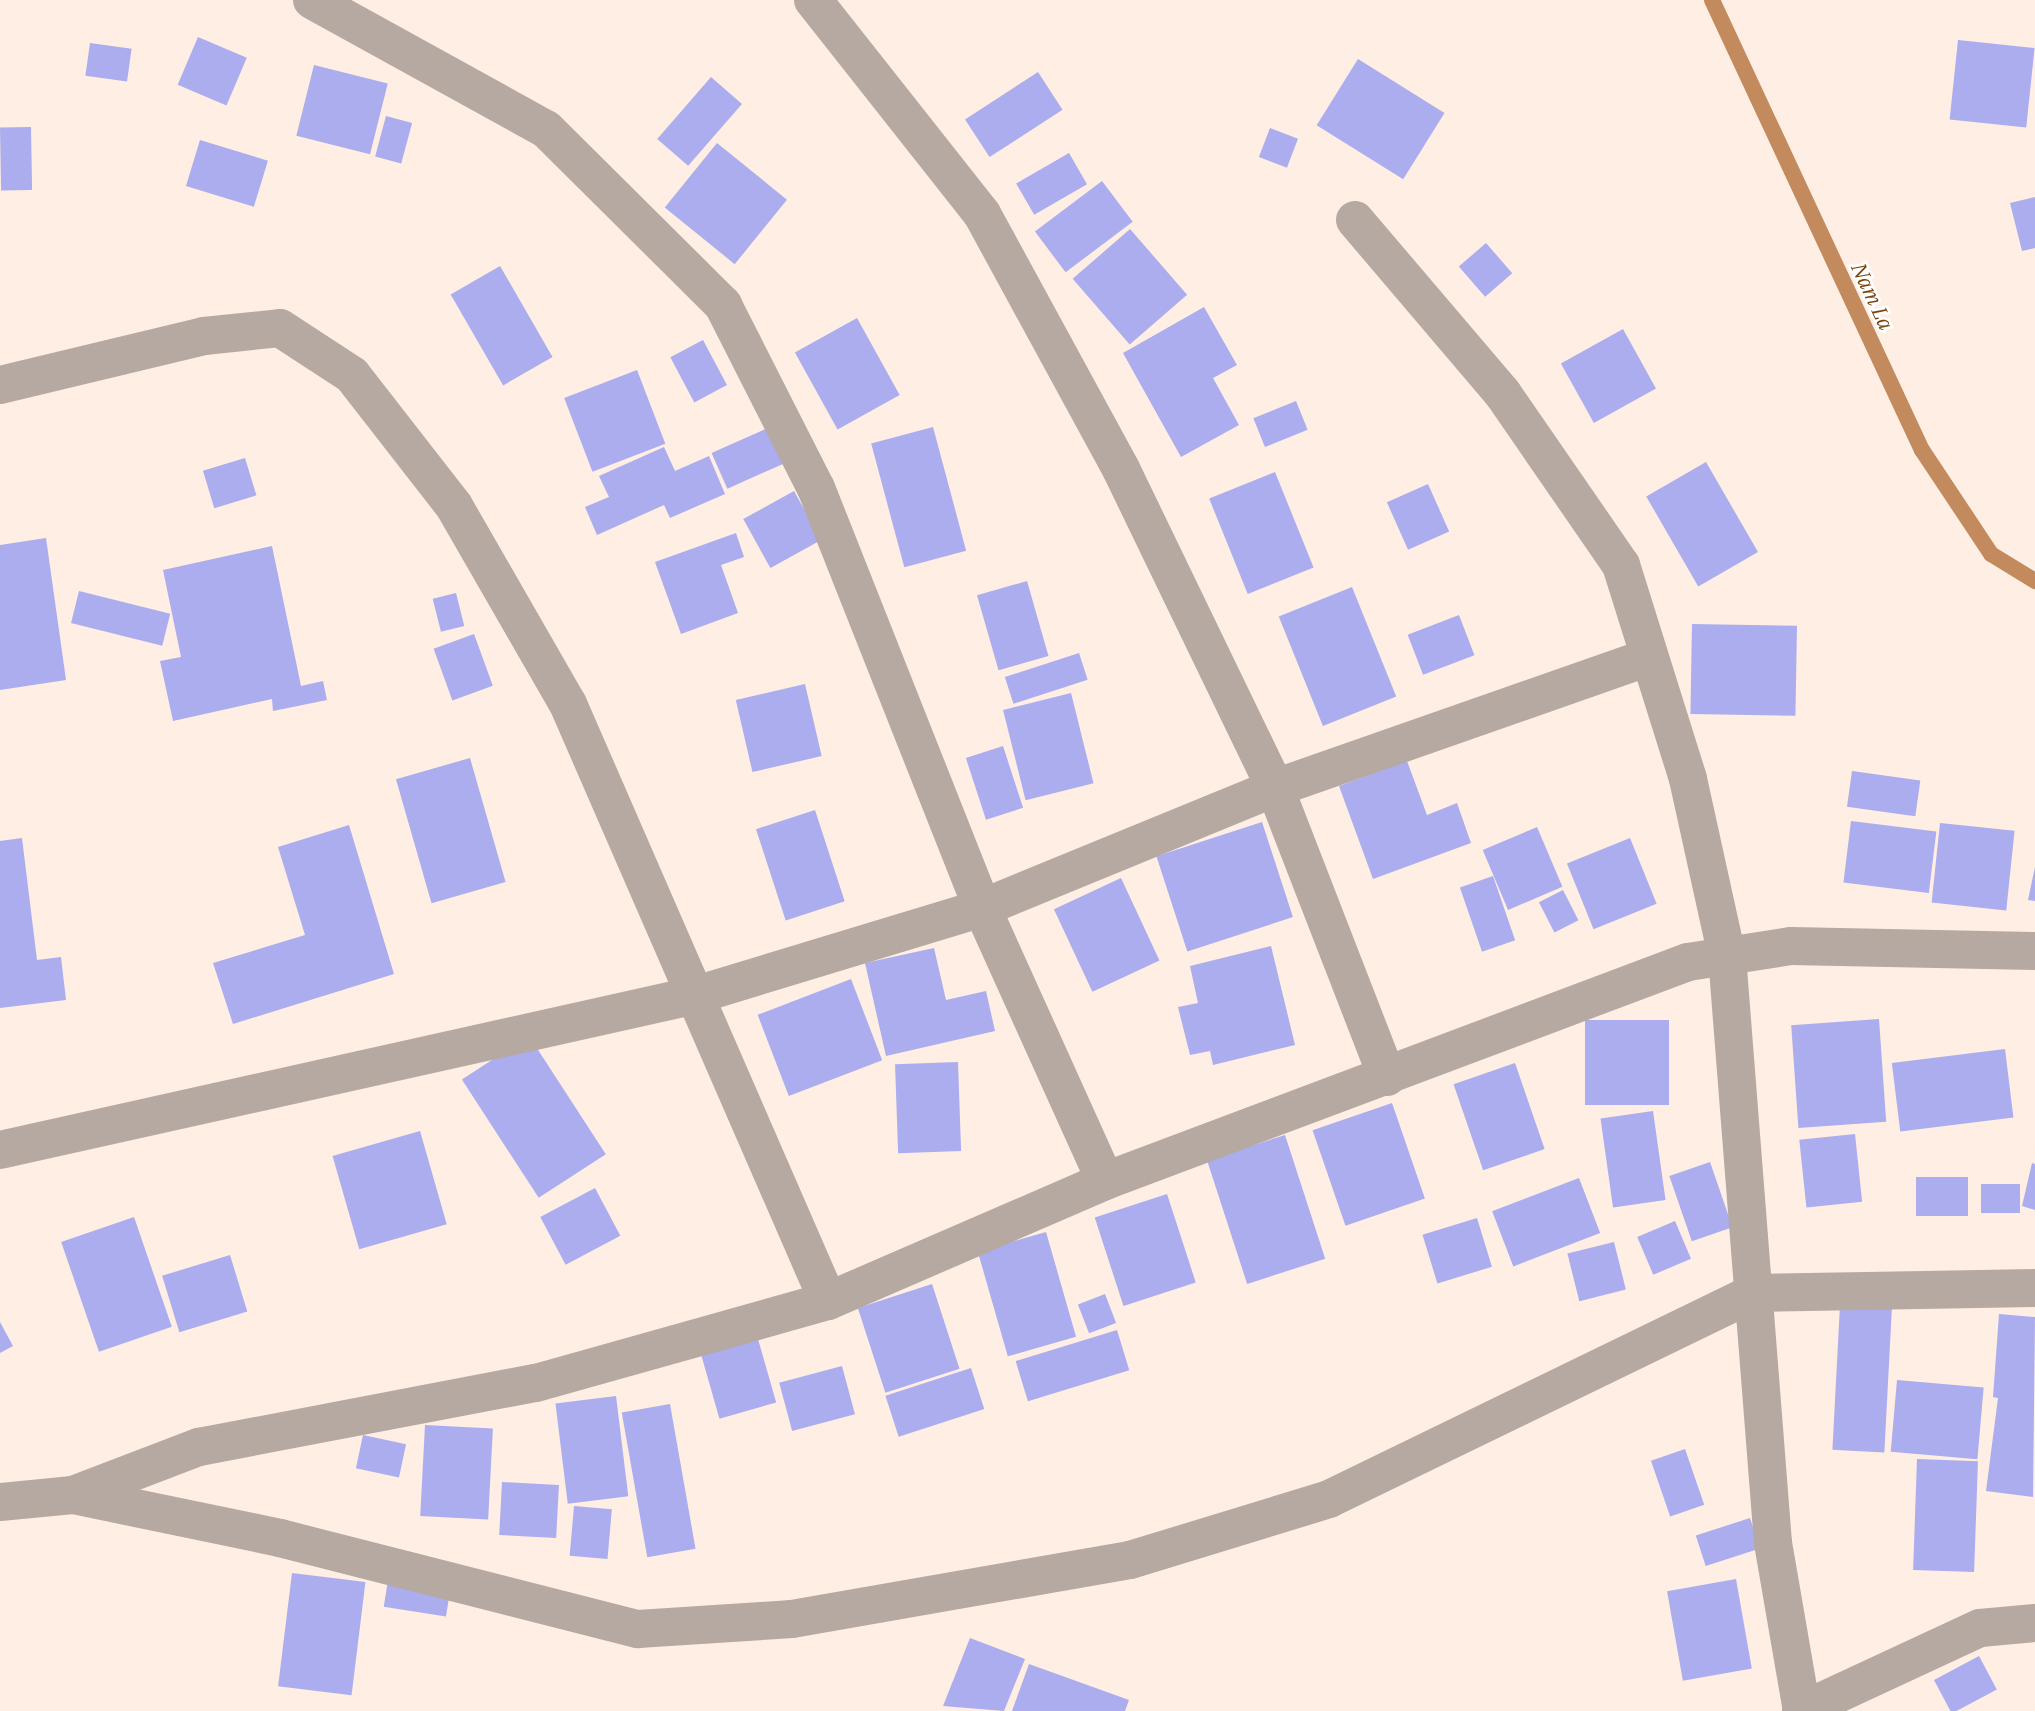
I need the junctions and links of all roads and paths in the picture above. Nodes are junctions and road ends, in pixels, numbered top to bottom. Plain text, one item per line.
1 (312, 0) edge
2 (813, 0) edge
3 (1354, 220) dead end
4 (0, 386) edge
5 (1649, 657) junction
6 (1275, 788) junction
7 (982, 908) junction
8 (2035, 951) edge
9 (1727, 956) junction
10 (696, 995) junction
11 (1387, 1077) junction
12 (0, 1150) edge
13 (1105, 1181) junction
14 (2035, 1288) edge
15 (1754, 1293) junction
16 (828, 1301) junction
17 (73, 1494) junction
18 (0, 1502) edge
19 (2035, 1623) edge
20 (1801, 1711) edge

1 - 7 street
2 - 6 street
3 - 5 street
4 - 10 street
5 - 6 street
5 - 9 street
6 - 7 street
6 - 11 street
7 - 10 street
7 - 13 street
8 - 9 street
9 - 11 street
9 - 15 street
10 - 12 street
10 - 16 street
11 - 13 street
13 - 16 street
14 - 15 street
15 - 17 street
15 - 20 street
16 - 17 street
17 - 18 street
19 - 20 street

